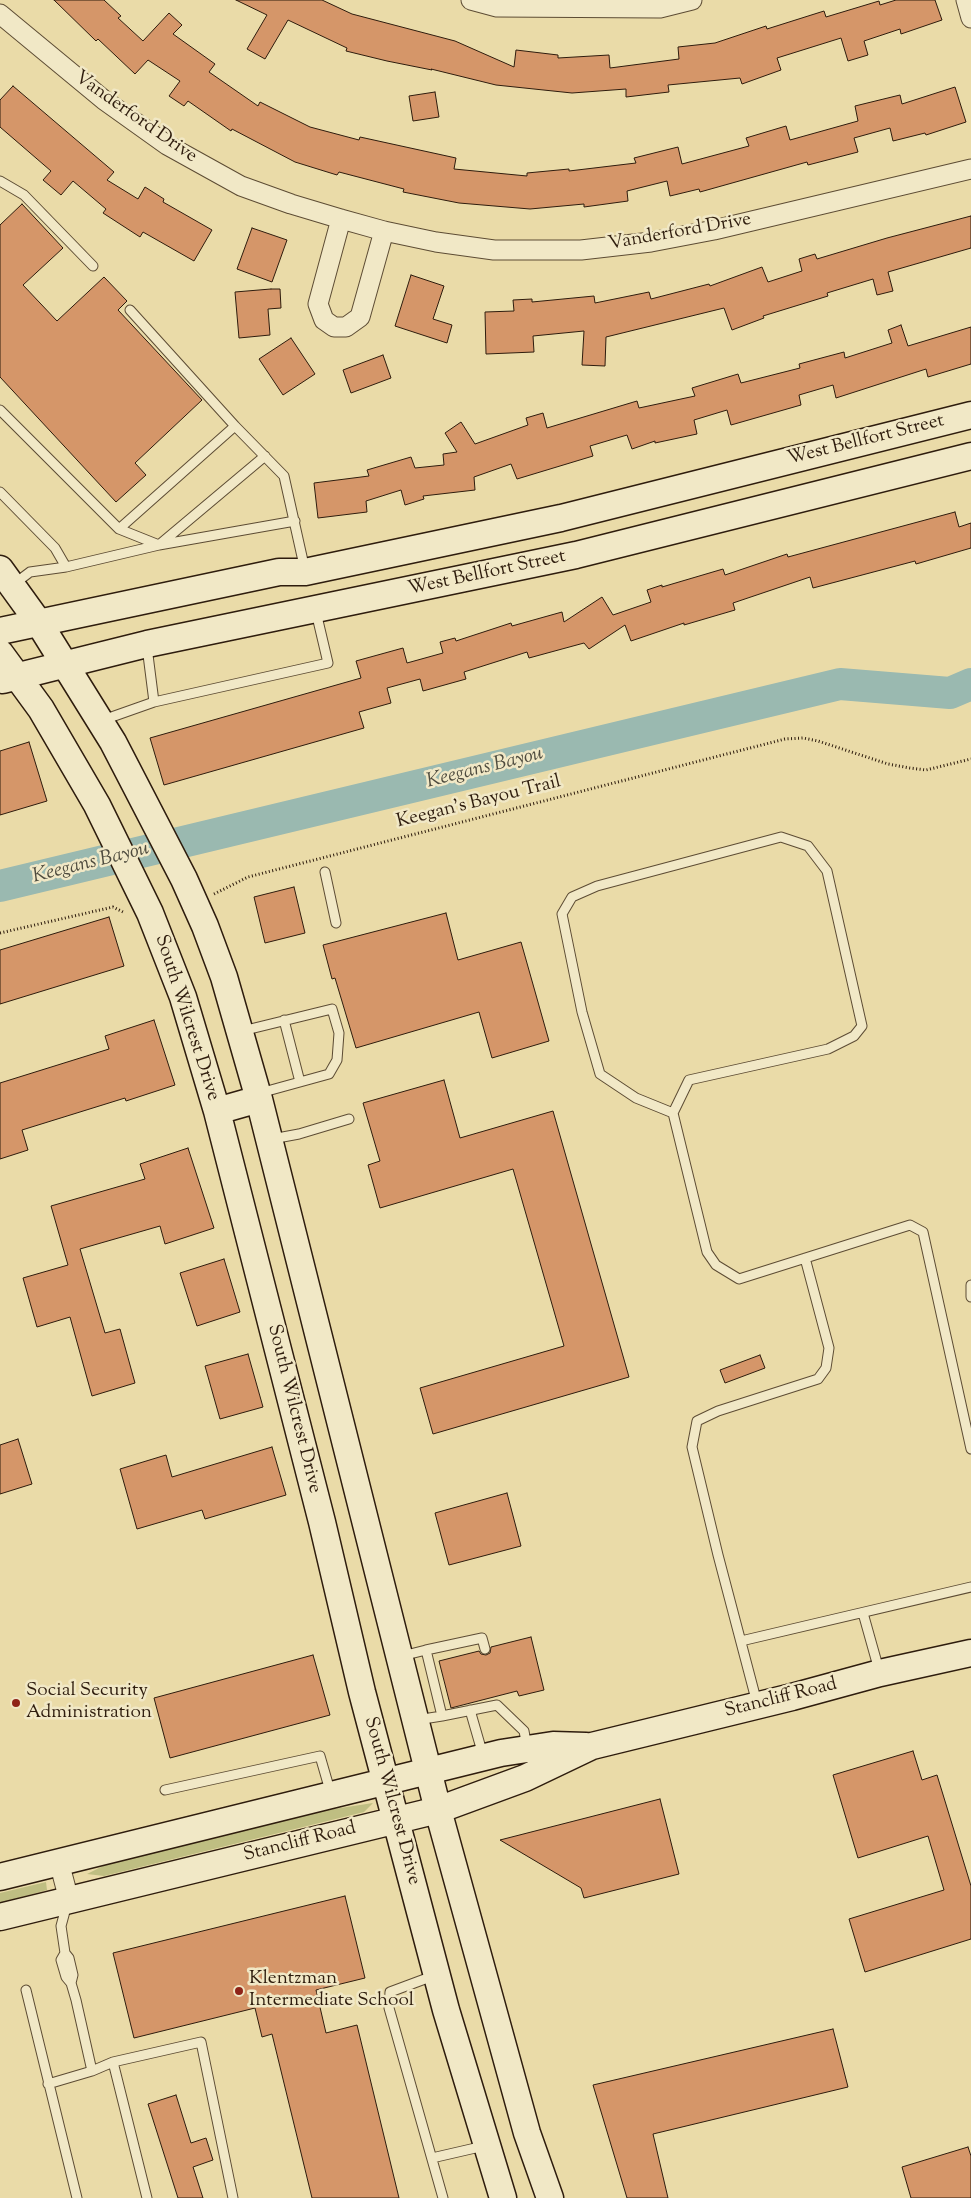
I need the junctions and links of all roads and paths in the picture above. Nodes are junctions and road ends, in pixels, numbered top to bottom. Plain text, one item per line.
1 (471, 0) edge
2 (692, 0) edge
3 (966, 0) edge
4 (0, 14) edge
5 (971, 18) edge
6 (971, 168) edge
7 (0, 181) edge
8 (341, 219) junction
9 (384, 231) junction
10 (93, 266) dead end
11 (130, 310) dead end
12 (0, 410) edge
13 (971, 416) edge
14 (235, 426) junction
15 (265, 456) junction
16 (971, 456) edge
17 (709, 480) junction
18 (0, 492) edge
19 (722, 519) junction
20 (294, 521) junction
21 (119, 529) junction
22 (159, 545) junction
23 (66, 567) junction
24 (305, 572) junction
25 (6, 577) edge
26 (316, 610) junction
27 (39, 623) junction
28 (0, 631) edge
29 (147, 644) junction
30 (0, 653) edge
31 (66, 664) junction
32 (9, 679) edge
33 (154, 702) junction
34 (101, 720) junction
35 (971, 759) edge
36 (325, 872) dead end
37 (144, 903) junction
38 (195, 903) junction
39 (336, 923) dead end
40 (0, 933) edge
41 (284, 1020) junction
42 (240, 1032) junction
43 (300, 1082) junction
44 (259, 1096) junction
45 (217, 1111) junction
46 (673, 1113) junction
47 (349, 1120) dead end
48 (270, 1140) junction
49 (805, 1258) junction
50 (971, 1285) edge
51 (971, 1297) edge
52 (971, 1449) edge
53 (362, 1512) junction
54 (322, 1522) junction
55 (971, 1586) edge
56 (863, 1613) junction
57 (741, 1642) junction
58 (485, 1649) dead end
59 (426, 1650) junction
60 (971, 1653) edge
61 (400, 1656) junction
62 (880, 1673) junction
63 (444, 1682) dead end
64 (435, 1684) junction
65 (757, 1705) junction
66 (470, 1710) junction
67 (442, 1716) junction
68 (416, 1721) junction
69 (592, 1746) junction
70 (527, 1749) junction
71 (483, 1757) junction
72 (428, 1770) junction
73 (386, 1780) junction
74 (165, 1790) dead end
75 (331, 1794) junction
76 (438, 1810) junction
77 (396, 1820) junction
78 (59, 1862) junction
79 (0, 1876) edge
80 (69, 1900) junction
81 (0, 1917) edge
82 (436, 1974) junction
83 (26, 1990) dead end
84 (113, 2062) junction
85 (92, 2071) junction
86 (48, 2084) junction
87 (527, 2133) junction
88 (486, 2146) junction
89 (432, 2158) junction
90 (77, 2198) edge
91 (147, 2198) edge
92 (233, 2198) edge
93 (443, 2198) edge
94 (503, 2198) edge
95 (550, 2198) edge

1 - 2 street
3 - 5 street
4 - 8 street, Vanderford Drive
6 - 9 street, Vanderford Drive
7 - 10 lane
8 - 9 street, Vanderford Drive
8 - 9 street
11 - 14 lane
12 - 21 lane
13 - 17 main road, West Bellfort Street
14 - 15 lane
14 - 21 lane
15 - 20 lane
15 - 22 lane
16 - 19 main road, West Bellfort Street
17 - 19 main road
17 - 24 main road, West Bellfort Street
18 - 23 lane
19 - 26 main road, West Bellfort Street
20 - 22 lane
20 - 24 lane
21 - 22 lane
22 - 23 lane
23 - 25 lane
24 - 26 main road
24 - 27 main road, West Bellfort Street
25 - 27 main road
26 - 29 main road, West Bellfort Street
26 - 33 lane
27 - 28 main road, West Bellfort Street
27 - 31 main road
29 - 31 main road, West Bellfort Street
29 - 33 lane
30 - 32 main road, South Wilcrest Drive
31 - 32 main road, West Bellfort Street
31 - 34 main road
32 - 37 main road, South Wilcrest Drive
33 - 34 lane
34 - 38 main road
35 - 38 path, Keegan's Bayou Trail
36 - 39 lane
37 - 40 path
37 - 45 main road, South Wilcrest Drive
38 - 42 main road
41 - 42 lane
41 - 43 lane
41 - 43 lane
42 - 44 main road
43 - 44 lane
44 - 45 main road
44 - 48 main road
45 - 54 main road, South Wilcrest Drive
46 - 46 lane
46 - 49 lane
47 - 48 lane
48 - 53 main road
49 - 52 lane
49 - 57 lane
50 - 51 lane
53 - 54 main road
53 - 61 main road
54 - 73 main road, South Wilcrest Drive
55 - 56 lane
56 - 57 lane
56 - 62 lane
57 - 65 lane
58 - 59 lane
59 - 61 lane
59 - 64 lane
60 - 62 main road, Stancliff Road
61 - 68 main road
62 - 65 main road, Stancliff Road
63 - 64 lane
64 - 67 lane
65 - 69 main road, Stancliff Road
66 - 67 lane
66 - 70 lane
66 - 71 lane
67 - 68 lane
68 - 72 main road
69 - 70 main road, Stancliff Road
69 - 76 main road, Stancliff Road
70 - 71 main road, Stancliff Road
71 - 72 main road, Stancliff Road
72 - 73 main road, Stancliff Road
72 - 76 main road
73 - 75 main road, Stancliff Road
73 - 77 main road, South Wilcrest Drive
74 - 75 lane
75 - 78 main road, Stancliff Road
76 - 77 main road, Stancliff Road
76 - 87 main road
77 - 80 main road, Stancliff Road
77 - 82 main road, South Wilcrest Drive
78 - 79 main road, Stancliff Road
78 - 80 street
80 - 81 main road, Stancliff Road
80 - 85 lane
82 - 88 main road, South Wilcrest Drive
82 - 89 lane
83 - 86 lane
84 - 85 lane
84 - 91 lane
84 - 92 lane
85 - 86 lane
86 - 90 lane
87 - 88 main road
87 - 95 main road
88 - 89 lane
88 - 94 main road, South Wilcrest Drive
89 - 93 lane

